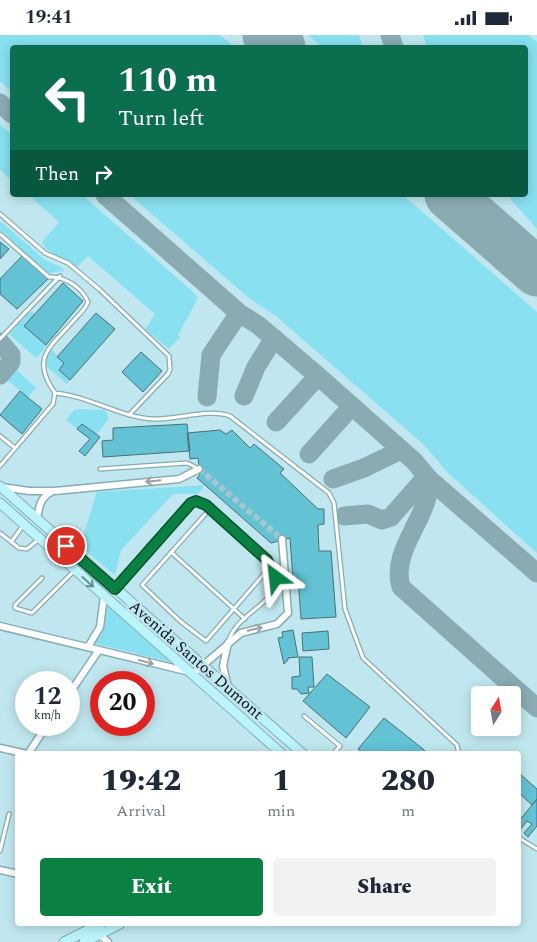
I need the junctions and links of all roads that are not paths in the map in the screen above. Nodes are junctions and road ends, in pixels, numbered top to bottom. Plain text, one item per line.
1 (0, 214) edge
2 (0, 234) edge
3 (60, 276) junction
4 (0, 339) edge
5 (55, 393) junction
6 (129, 415) junction
7 (0, 436) edge
8 (15, 448) junction
9 (0, 465) edge
10 (100, 469) dead end
11 (198, 471) joint
12 (0, 487) edge
13 (55, 491) junction
14 (0, 503) edge
15 (210, 509) junction
16 (37, 519) junction
17 (28, 526) junction
18 (0, 533) edge
19 (40, 538) junction
20 (282, 539) dead end
21 (11, 542) junction
22 (171, 552) junction
23 (271, 566) junction
24 (75, 570) junction
25 (42, 578) dead end
26 (115, 589) junction
27 (104, 596) junction
28 (234, 609) junction
29 (245, 619) junction
30 (0, 626) edge
31 (228, 643) junction
32 (88, 647) junction
33 (99, 650) junction
34 (202, 667) junction
35 (194, 673) junction
36 (80, 678) edge
37 (228, 687) junction
38 (251, 707) junction
39 (304, 715) dead end
40 (242, 717) junction
41 (39, 736) edge
42 (0, 748) edge
43 (15, 751) edge
44 (29, 751) edge
45 (279, 751) edge
46 (300, 751) edge
47 (336, 751) edge
48 (458, 751) edge
49 (9, 814) dead end
50 (521, 839) edge
51 (537, 849) edge
52 (0, 851) edge
53 (0, 870) edge
54 (15, 873) edge
55 (111, 926) edge
56 (97, 929) edge
57 (64, 942) edge
58 (84, 942) edge
59 (108, 942) edge

1 - 6 lane
2 - 3 lane
3 - 4 lane
3 - 5 lane
5 - 6 lane
5 - 8 lane
6 - 48 lane
7 - 8 lane
8 - 9 lane
10 - 11 lane
11 -> 13 street
12 - 13 street
12 - 16 main road, Avenida Santos Dumont
13 - 16 street
14 - 17 main road, Avenida Santos Dumont
15 - 22 lane
15 - 23 lane
15 - 26 lane
16 - 17 main road
16 - 26 main road, Avenida Santos Dumont
17 - 19 main road, Avenida Santos Dumont
17 - 21 lane
18 - 21 lane
19 - 21 lane
19 - 24 main road, Avenida Santos Dumont
31 -> 20 street
22 - 28 lane
22 - 28 lane
23 - 28 lane
23 - 29 lane
24 - 25 lane
24 -> 27 main road, Avenida Santos Dumont
26 - 34 main road, Avenida Santos Dumont
27 - 32 street
27 - 35 main road, Avenida Santos Dumont
28 - 29 lane
29 - 31 lane
30 - 32 street
31 - 34 street
31 - 37 street
32 - 33 street
33 -> 35 street
33 - 36 street
34 - 35 street
34 - 37 main road, Avenida Santos Dumont
35 - 40 main road, Avenida Santos Dumont
37 - 38 main road, Avenida Santos Dumont
38 - 40 main road
38 - 46 main road, Avenida Santos Dumont
39 - 47 lane
40 - 45 main road, Avenida Santos Dumont
41 - 44 street
42 - 43 street
49 - 52 lane
50 - 51 lane
53 - 54 street
55 - 56 main road
56 - 57 main road
56 - 58 main road
56 - 59 street

